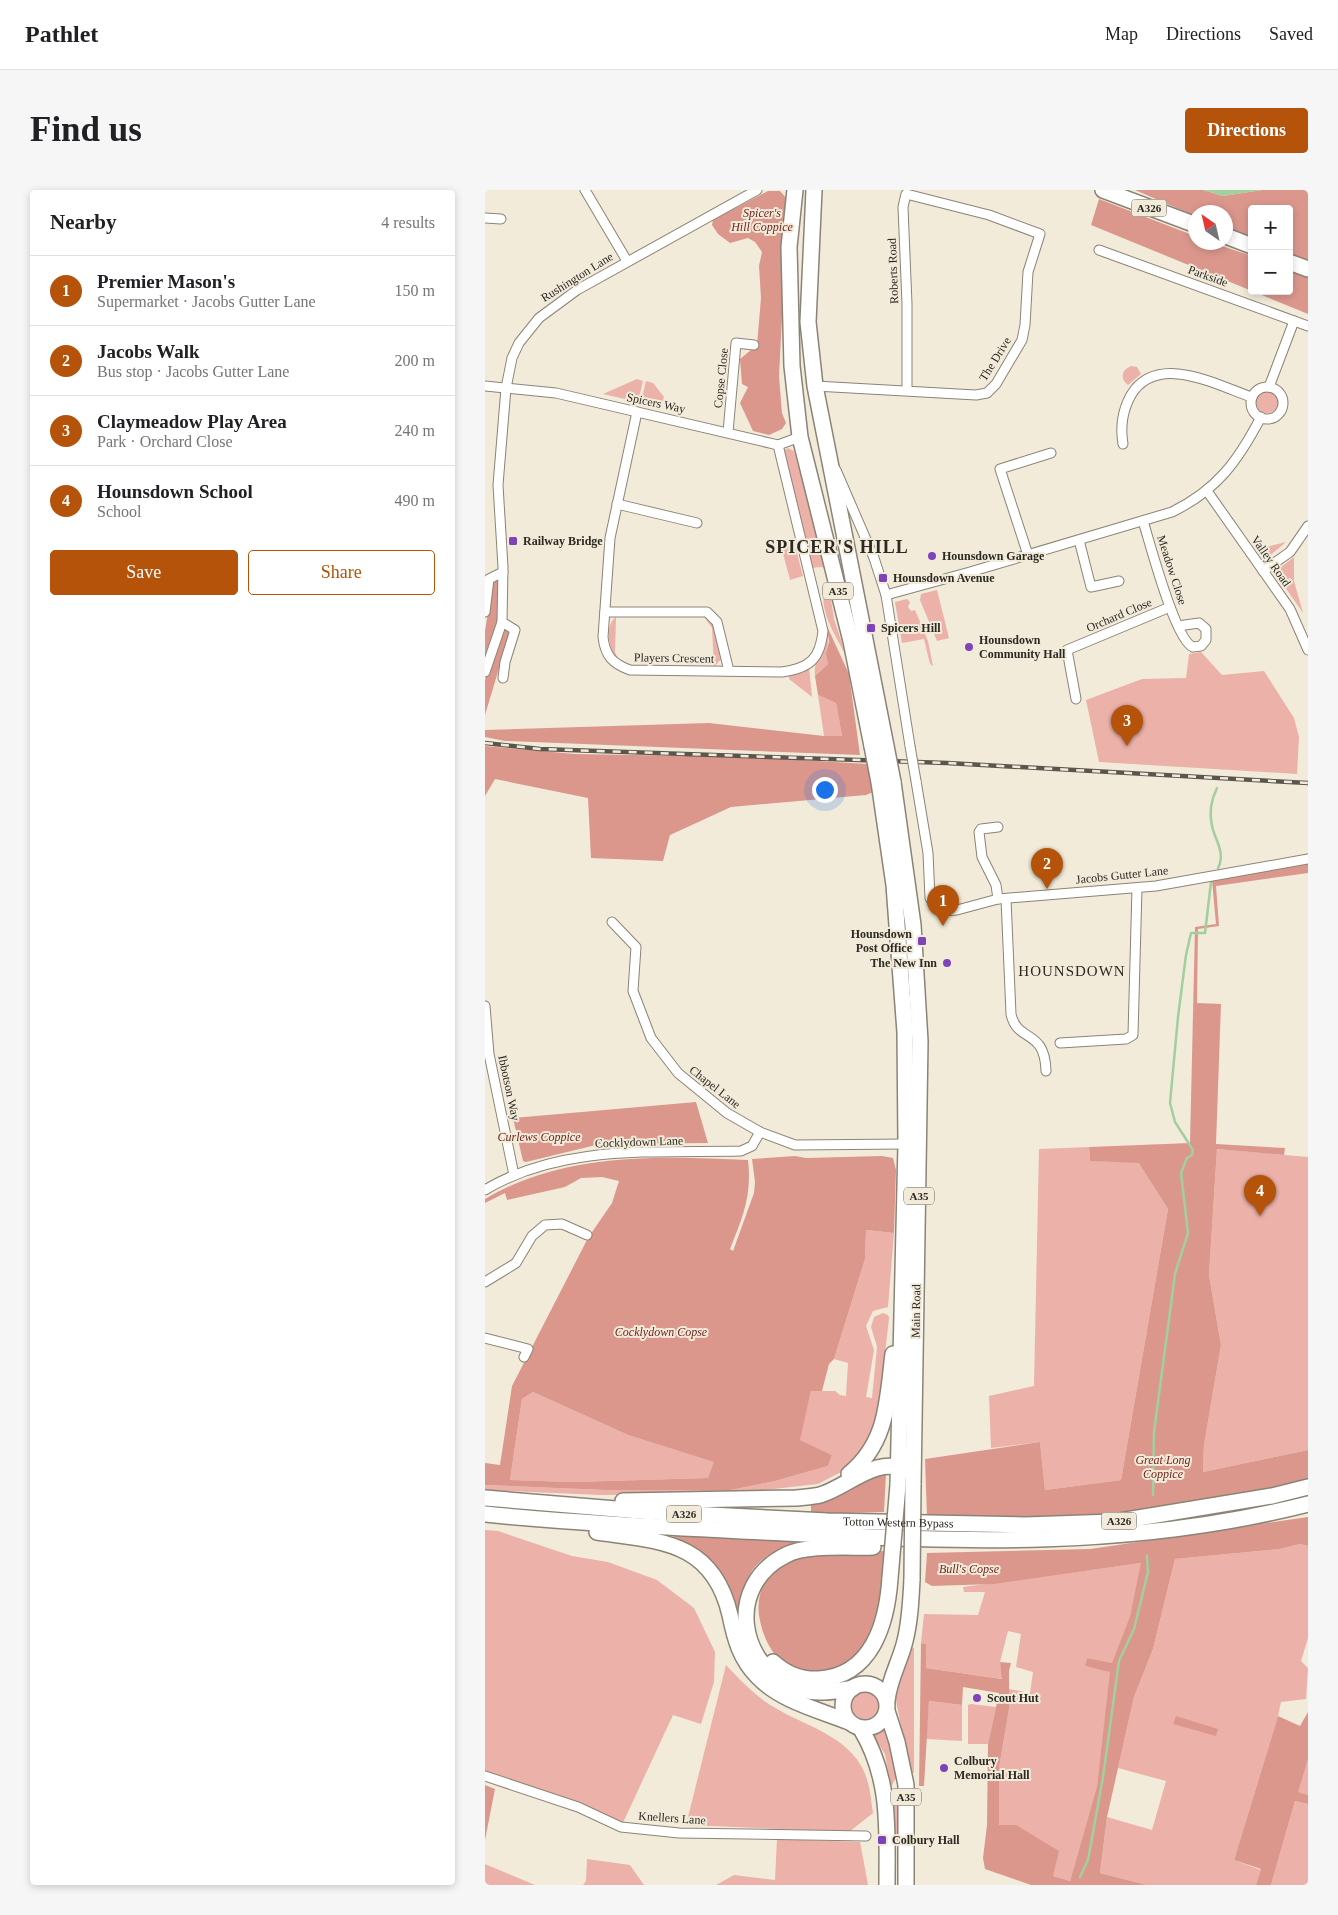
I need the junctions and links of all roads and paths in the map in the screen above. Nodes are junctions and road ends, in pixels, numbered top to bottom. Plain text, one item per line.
1 (585, 190) edge
2 (757, 190) edge
3 (795, 190) edge
4 (814, 190) edge
5 (1103, 190) edge
6 (948, 204) joint
7 (485, 218) edge
8 (501, 220) dead end
9 (1188, 222) edge
10 (1233, 239) edge
11 (1248, 245) edge
12 (1099, 250) dead end
13 (627, 261) junction
14 (1293, 264) edge
15 (1308, 270) edge
16 (1294, 321) junction
17 (1308, 326) edge
18 (754, 345) dead end
19 (485, 386) edge
20 (815, 386) junction
21 (1269, 387) junction
22 (506, 388) junction
23 (907, 390) junction
24 (1251, 398) junction
25 (637, 412) junction
26 (1261, 417) junction
27 (728, 432) junction
28 (799, 437) junction
29 (824, 442) junction
30 (1123, 444) dead end
31 (778, 445) junction
32 (1051, 453) dead end
33 (1207, 491) junction
34 (617, 504) junction
35 (1143, 521) junction
36 (697, 522) dead end
37 (1308, 526) edge
38 (1079, 540) junction
39 (1028, 556) junction
40 (1263, 571) junction
41 (503, 572) junction
42 (1119, 580) dead end
43 (886, 595) junction
44 (1170, 607) junction
45 (485, 612) edge
46 (605, 612) junction
47 (502, 622) junction
48 (1178, 626) dead end
49 (1308, 650) edge
50 (729, 671) junction
51 (485, 672) edge
52 (503, 678) dead end
53 (1076, 698) dead end
54 (879, 746) junction
55 (998, 827) dead end
56 (1308, 859) edge
57 (1137, 888) junction
58 (1002, 899) junction
59 (905, 918) junction
60 (612, 922) dead end
61 (485, 1006) edge
62 (1059, 1043) dead end
63 (487, 1054) edge
64 (1046, 1071) dead end
65 (760, 1132) junction
66 (906, 1144) junction
67 (514, 1175) junction
68 (485, 1190) edge
69 (587, 1235) dead end
70 (485, 1282) edge
71 (901, 1313) junction
72 (485, 1338) edge
73 (524, 1357) dead end
74 (899, 1468) junction
75 (908, 1482) junction
76 (1308, 1487) edge
77 (819, 1495) junction
78 (485, 1498) edge
79 (524, 1502) junction
80 (1308, 1504) edge
81 (485, 1514) edge
82 (515, 1517) junction
83 (987, 1541) junction
84 (900, 1579) junction
85 (755, 1587) junction
86 (855, 1687) junction
87 (887, 1706) junction
88 (855, 1726) junction
89 (485, 1776) edge
90 (866, 1836) dead end
91 (887, 1885) edge
92 (906, 1885) edge

1 - 13 street
2 - 13 street, Rushington Lane
3 - 28 main road, A35
4 - 20 main road, A35
5 - 9 main road, A326
6 - 23 street, Roberts Road
6 - 23 street, The Drive
7 - 8 street
10 - 11 main road
12 - 16 street, Parkside
13 - 22 street, Rushington Lane
14 - 15 main road
16 - 17 street, Parkside
16 - 21 street
18 - 27 street, Copse Close
19 - 22 street, Spicers Way
20 - 23 street, The Drive
20 - 29 main road, A35
21 - 24 street
21 - 26 street
22 - 25 street, Spicers Way
22 - 41 street, Rushington Lane
24 - 26 street
24 - 30 street
25 - 27 street, Spicers Way
25 - 34 street, Players Crescent
26 - 33 street
27 - 31 street, Spicers Way
28 - 31 street
28 - 54 main road, A35
29 - 43 street
29 - 54 main road, A35
31 - 50 street, Players Crescent
32 - 39 street
33 - 35 street
33 - 40 street, Valley Road
34 - 36 street
34 - 46 street, Players Crescent
35 - 38 street
35 - 44 street, Meadow Close
37 - 40 street
38 - 39 street
38 - 42 street
39 - 43 street
40 - 49 street, Valley Road
41 - 45 street
41 - 47 street, Rushington Lane
43 - 58 street, Jacobs Gutter Lane, bridge
44 - 48 street, Meadow Close
44 - 53 street, Orchard Close
46 - 50 street, Players Crescent
46 - 50 street, Players Crescent
47 - 51 street, Rushington Lane
47 - 52 street
54 - 59 main road, A35, bridge
55 - 58 street
56 - 57 street, Jacobs Gutter Lane
57 - 58 street, Jacobs Gutter Lane
57 - 62 street
58 - 64 street
59 - 66 main road, Main Road / A35
59 - 75 main road, Main Road / A35
60 - 65 street, Chapel Lane
61 - 63 street, Ibbotson Way
63 - 67 street, Ibbotson Way
65 - 66 street, Chapel Lane
65 - 67 street, Cocklydown Lane
66 - 71 main road, Main Road / A35
67 - 68 street, Cocklydown Lane
69 - 70 street
71 - 74 main road, Main Road / A35
71 - 77 main road
72 - 73 street
74 - 75 main road, Main Road / A35
74 - 77 main road
75 - 84 main road, Main Road / A35, bridge
76 - 79 main road, Totton Western Bypass / A326
77 - 79 main road
78 - 79 main road, Totton Western Bypass / A326
80 - 83 main road, Totton Western Bypass / A326
81 - 82 main road, Totton Western Bypass / A326
82 - 83 main road, Totton Western Bypass / A326
82 - 88 main road
83 - 85 main road
84 - 85 main road
84 - 86 main road, Main Road / A35
84 - 87 main road, Main Road / A35
85 - 86 main road
86 - 87 main road
86 - 88 main road
87 - 88 main road
87 - 92 main road, A35
88 - 91 main road, A35
89 - 90 street, Knellers Lane

